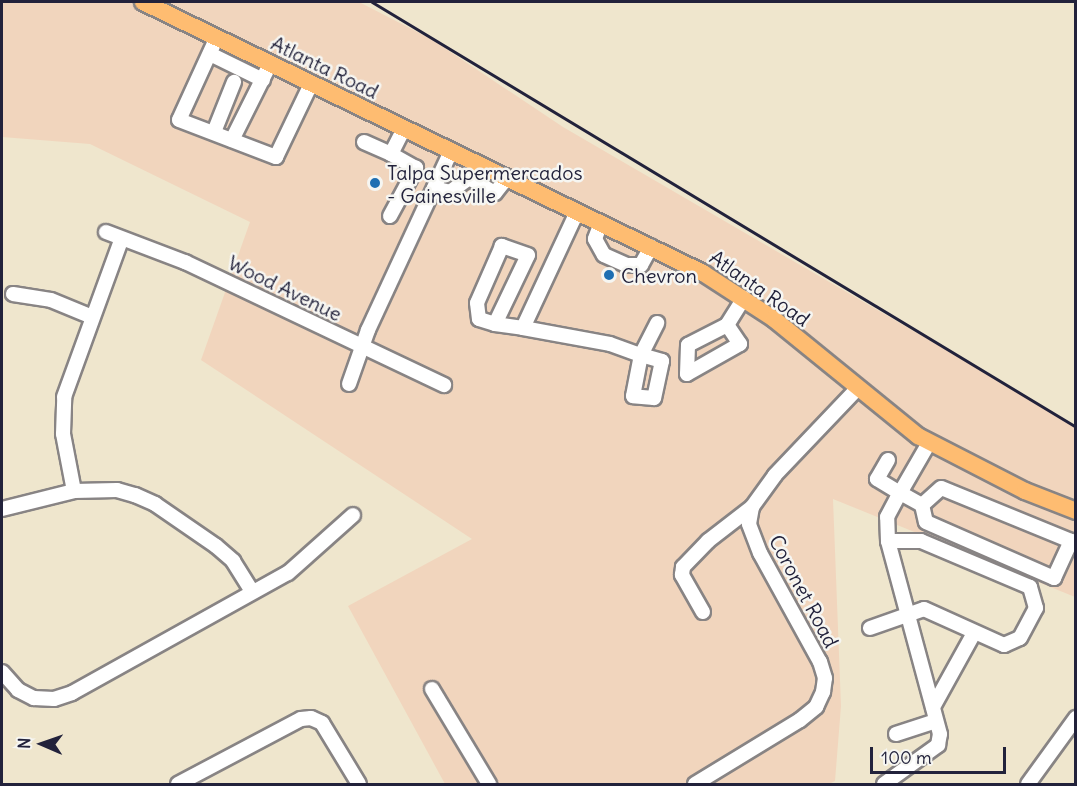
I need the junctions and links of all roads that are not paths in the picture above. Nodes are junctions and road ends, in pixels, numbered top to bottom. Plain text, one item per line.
1 (143, 2) edge
2 (217, 37) junction
3 (210, 54) junction
4 (270, 64) junction
5 (241, 68) junction
6 (263, 80) junction
7 (311, 84) junction
8 (403, 130) junction
9 (214, 132) junction
10 (232, 140) junction
11 (364, 142) dead end
12 (450, 153) junction
13 (391, 154) junction
14 (472, 171) junction
15 (434, 188) junction
16 (577, 212) junction
17 (390, 216) dead end
18 (601, 223) junction
19 (106, 232) dead end
20 (121, 240) junction
21 (651, 247) junction
22 (13, 294) dead end
23 (744, 298) junction
24 (92, 317) junction
25 (657, 323) dead end
26 (495, 324) junction
27 (727, 325) junction
28 (523, 328) junction
29 (362, 346) junction
30 (349, 384) dead end
31 (444, 385) dead end
32 (856, 389) junction
33 (929, 443) junction
34 (888, 460) dead end
35 (74, 491) junction
36 (900, 493) junction
37 (922, 505) junction
38 (752, 507) junction
39 (2, 509) edge
40 (1076, 511) edge
41 (353, 515) dead end
42 (1074, 539) edge
43 (888, 541) junction
44 (252, 592) junction
45 (703, 612) dead end
46 (906, 616) junction
47 (870, 628) dead end
48 (974, 633) junction
49 (2, 672) edge
50 (432, 689) dead end
51 (933, 707) junction
52 (1076, 718) edge
53 (936, 721) junction
54 (896, 734) dead end
55 (178, 784) edge
56 (359, 784) edge
57 (489, 784) edge
58 (695, 784) edge
59 (884, 784) edge
60 (1028, 784) edge

1 - 2 main road, Atlanta Road
2 - 3 street
2 - 5 main road, Atlanta Road
3 - 5 street
3 - 9 street
4 - 5 main road, Atlanta Road
4 - 6 street
4 - 7 main road, Atlanta Road
5 - 6 street
5 - 9 street
6 - 10 street
7 - 8 main road, Atlanta Road
7 - 10 street
8 - 12 main road, Atlanta Road
8 - 13 street
9 - 10 street
11 - 13 street
12 - 14 main road, Atlanta Road
12 - 15 street
13 - 17 street
14 - 15 street
14 - 16 main road, Atlanta Road
15 - 29 street
16 - 18 main road, Atlanta Road
16 - 28 street
18 - 21 main road, Atlanta Road
18 - 21 street
19 - 20 street, Wood Avenue
20 - 24 street
20 - 29 street, Wood Avenue
21 - 23 main road, Atlanta Road
22 - 24 street
23 - 27 street
23 - 32 main road, Atlanta Road
24 - 35 street
25 - 28 street
26 - 26 street
26 - 28 street
27 - 27 street
29 - 30 street
29 - 31 street, Wood Avenue
32 - 33 main road, Atlanta Road
32 - 38 street
33 - 36 street
33 - 40 main road, Atlanta Road
34 - 36 street
35 - 39 street
35 - 44 street
36 - 37 street
36 - 43 street
37 - 42 street
37 - 42 street
38 - 45 street
38 - 58 street, Coronet Road
41 - 44 street
43 - 46 street
43 - 48 street
44 - 49 street
46 - 47 street
46 - 48 street
46 - 51 street
48 - 51 street
50 - 57 street
51 - 53 street
52 - 60 street
53 - 54 street
53 - 59 street
55 - 56 street

